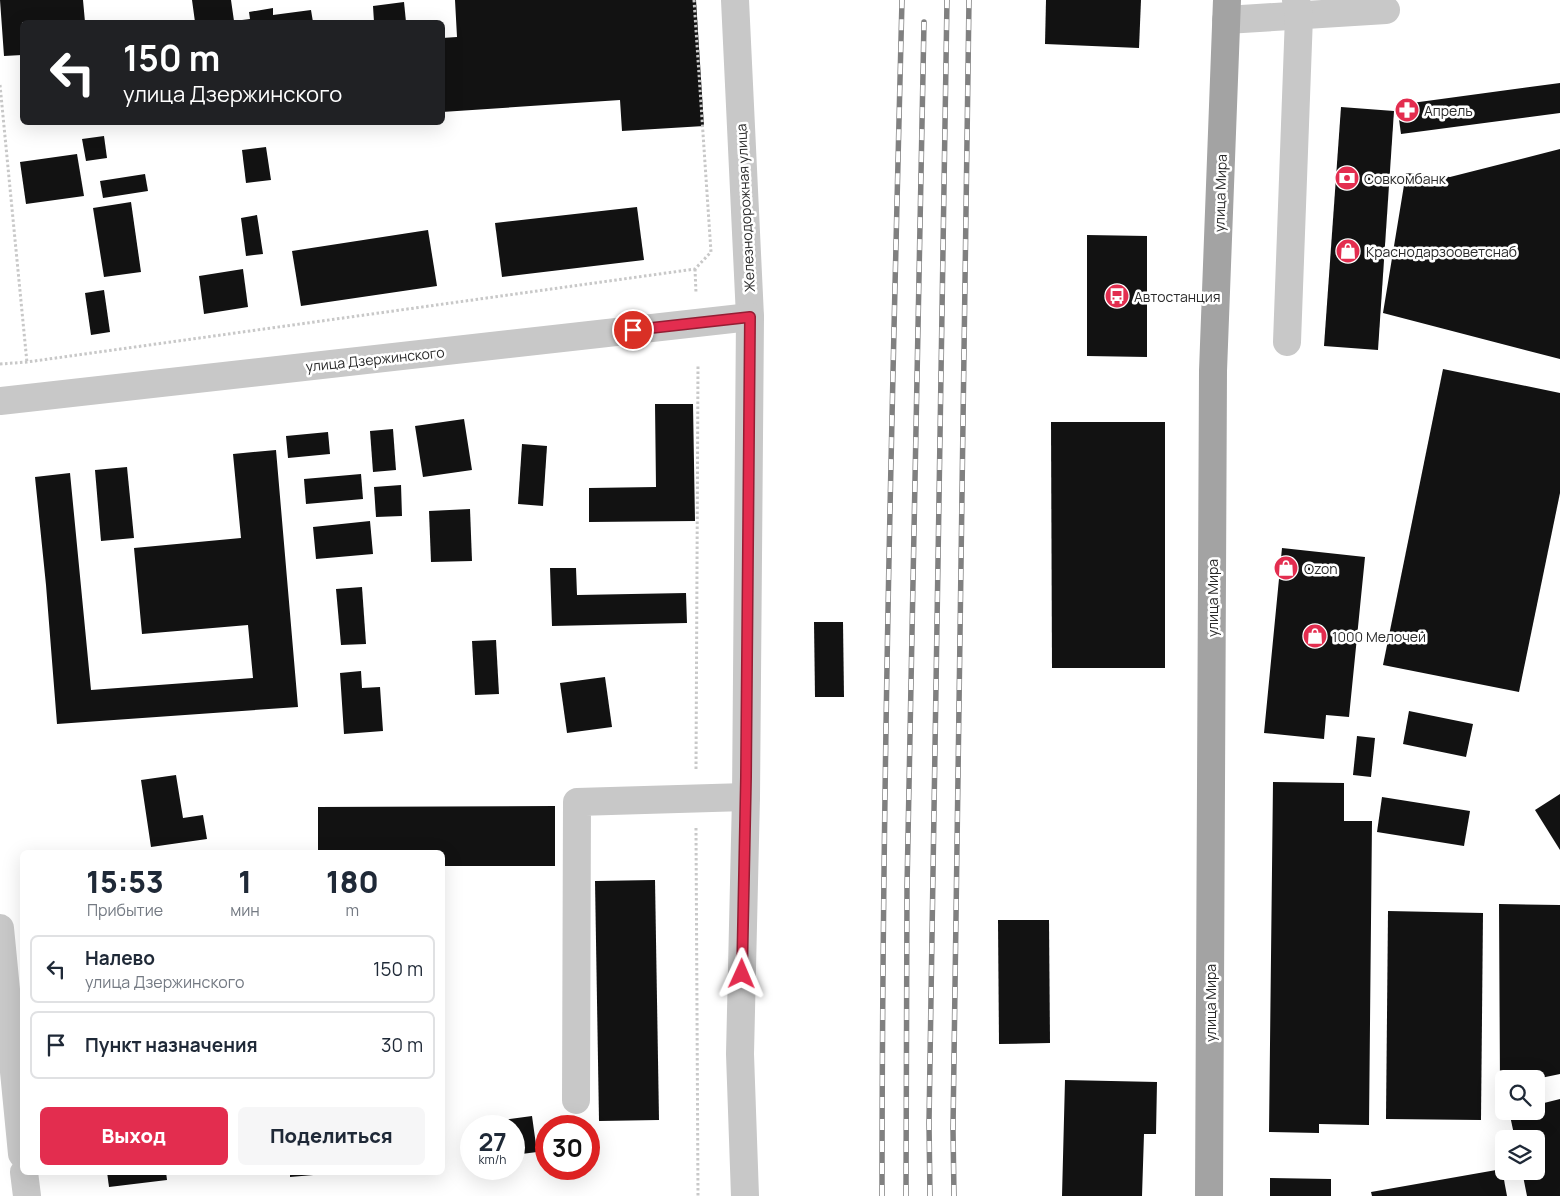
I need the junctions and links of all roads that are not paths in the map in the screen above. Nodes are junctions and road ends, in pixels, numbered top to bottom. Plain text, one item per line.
1 (735, 0) edge
2 (1297, 8) edge
3 (1226, 10) edge
4 (1386, 10) dead end
5 (750, 317) junction
6 (1287, 342) dead end
7 (13, 400) edge
8 (746, 797) junction
9 (0, 928) edge
10 (576, 1100) dead end
11 (20, 1133) edge
12 (24, 1175) edge
13 (27, 1196) edge
14 (746, 1196) edge
15 (1209, 1196) edge

1 - 5 street, Железнодорожная улица
2 - 3 street
2 - 4 street
2 - 6 street
3 - 15 main road, улица Мира
5 - 7 street, улица Дзержинского
5 - 8 street, Железнодорожная улица
8 - 10 street
8 - 14 street, Железнодорожная улица
9 - 11 street
12 - 13 street

